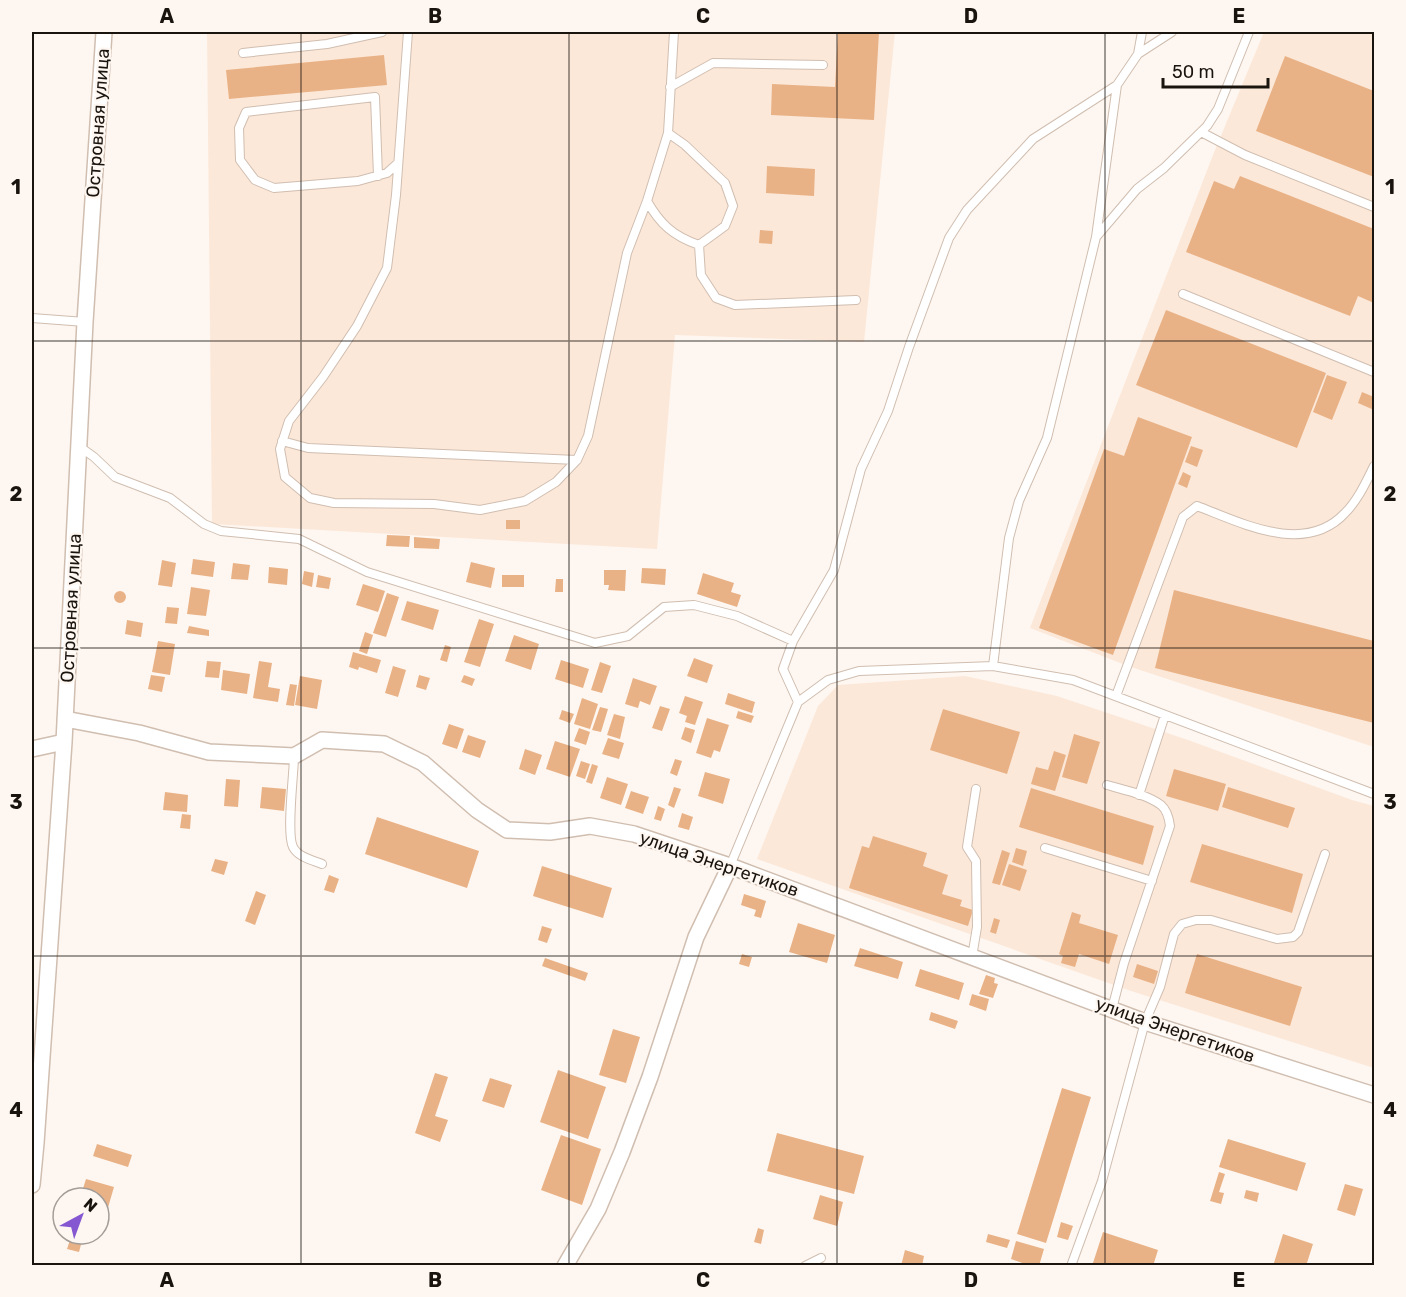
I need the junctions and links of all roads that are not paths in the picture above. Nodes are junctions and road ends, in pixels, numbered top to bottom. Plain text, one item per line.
1 (104, 32) edge
2 (382, 32) edge
3 (408, 32) edge
4 (674, 32) edge
5 (1142, 32) edge
6 (1172, 32) edge
7 (1249, 32) edge
8 (243, 52) dead end
9 (1138, 54) junction
10 (823, 65) dead end
11 (1117, 85) junction
12 (670, 87) junction
13 (1201, 132) junction
14 (668, 133) junction
15 (399, 163) junction
16 (378, 176) junction
17 (647, 201) junction
18 (1374, 207) edge
19 (1096, 237) junction
20 (699, 245) junction
21 (1183, 294) dead end
22 (856, 300) dead end
23 (32, 318) edge
24 (85, 322) junction
25 (1374, 372) edge
26 (282, 441) junction
27 (80, 447) junction
28 (577, 460) junction
29 (1374, 466) edge
30 (793, 641) junction
31 (993, 666) junction
32 (1116, 696) junction
33 (798, 702) junction
34 (1165, 716) junction
35 (65, 719) junction
36 (64, 742) junction
37 (32, 749) edge
38 (294, 756) junction
39 (1107, 784) dead end
40 (976, 789) dead end
41 (1374, 794) edge
42 (1139, 795) junction
43 (1045, 848) dead end
44 (1325, 854) dead end
45 (322, 864) dead end
46 (730, 866) junction
47 (1152, 882) junction
48 (972, 957) junction
49 (1112, 1009) junction
50 (1145, 1022) junction
51 (1374, 1095) edge
52 (32, 1185) edge
53 (821, 1258) dead end
54 (565, 1266) edge
55 (805, 1266) edge
56 (1071, 1266) edge

1 - 24 street, Островная улица
2 - 8 lane
3 - 15 lane
4 - 12 lane
5 - 9 lane
6 - 9 lane
7 - 13 lane
9 - 11 lane
10 - 12 lane
11 - 19 lane
11 - 30 lane
12 - 14 lane
13 - 18 lane
13 - 19 lane
14 - 17 lane
14 - 20 lane
15 - 16 lane
15 - 26 lane
16 - 16 lane
17 - 20 lane
17 - 28 lane
19 - 31 lane
20 - 22 lane
21 - 25 lane
23 - 24 lane
24 - 27 street, Островная улица
26 - 28 lane
26 - 28 lane
27 - 30 lane
27 - 35 street, Островная улица
29 - 32 lane
30 - 33 lane
31 - 32 lane
31 - 33 lane
32 - 34 lane
33 - 46 lane
34 - 41 lane
34 - 42 lane
35 - 36 street, Островная улица
35 - 38 street
36 - 37 street
36 - 52 street, Островная улица
38 - 45 lane
38 - 46 street, улица Энергетиков
39 - 42 lane
40 - 48 lane
42 - 47 lane
43 - 47 lane
44 - 50 lane
46 - 48 street, улица Энергетиков
46 - 54 street
47 - 49 lane
48 - 49 street, улица Энергетиков
49 - 50 street, улица Энергетиков
50 - 51 street, улица Энергетиков
50 - 56 lane
53 - 55 lane

